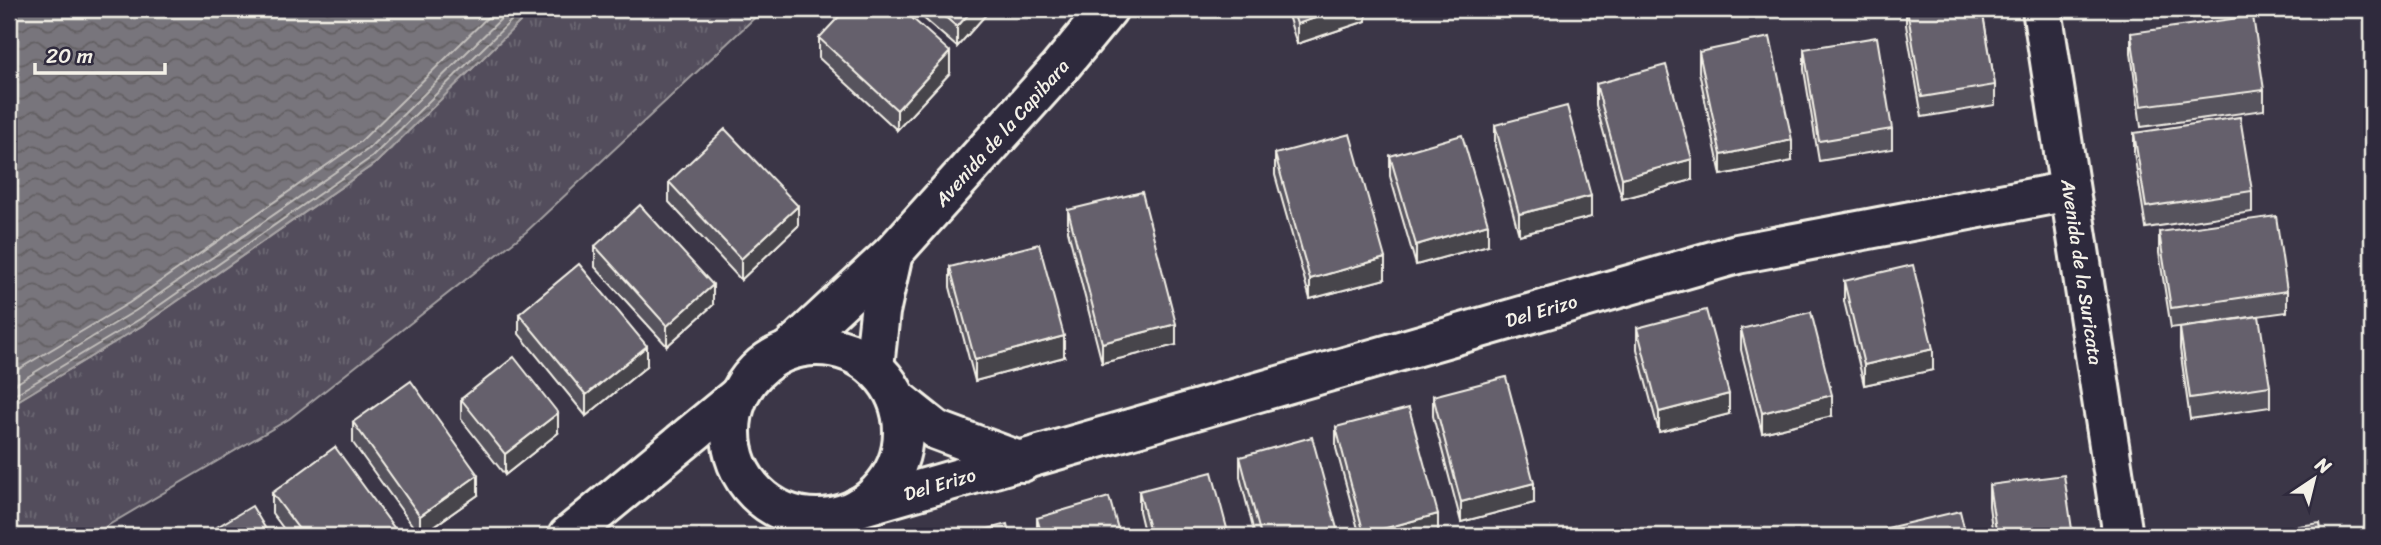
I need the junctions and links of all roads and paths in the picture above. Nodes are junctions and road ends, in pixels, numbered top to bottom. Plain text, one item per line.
1 (1108, 9) edge
2 (2042, 9) edge
3 (2069, 191) junction
4 (893, 253) junction
5 (790, 349) junction
6 (874, 367) junction
7 (738, 396) junction
8 (897, 399) junction
9 (1021, 462) junction
10 (842, 512) junction
11 (568, 536) edge
12 (777, 536) edge
13 (2123, 536) edge

1 - 4 street, Avenida de la Capibara
2 - 3 street, Avenida de la Suricata
3 - 9 street, Del Erizo
3 - 13 street, Avenida de la Suricata
4 - 5 street, Avenida de la Capibara
4 - 6 street, Avenida de la Capibara
5 - 6 street
5 - 7 street, Avenida de la Capibara
6 - 8 street
7 - 10 street, Avenida de la Capibara
7 - 11 street, Avenida de la Capibara
8 - 9 street, Del Erizo
8 - 10 street
9 - 10 street, Del Erizo
10 - 12 street

